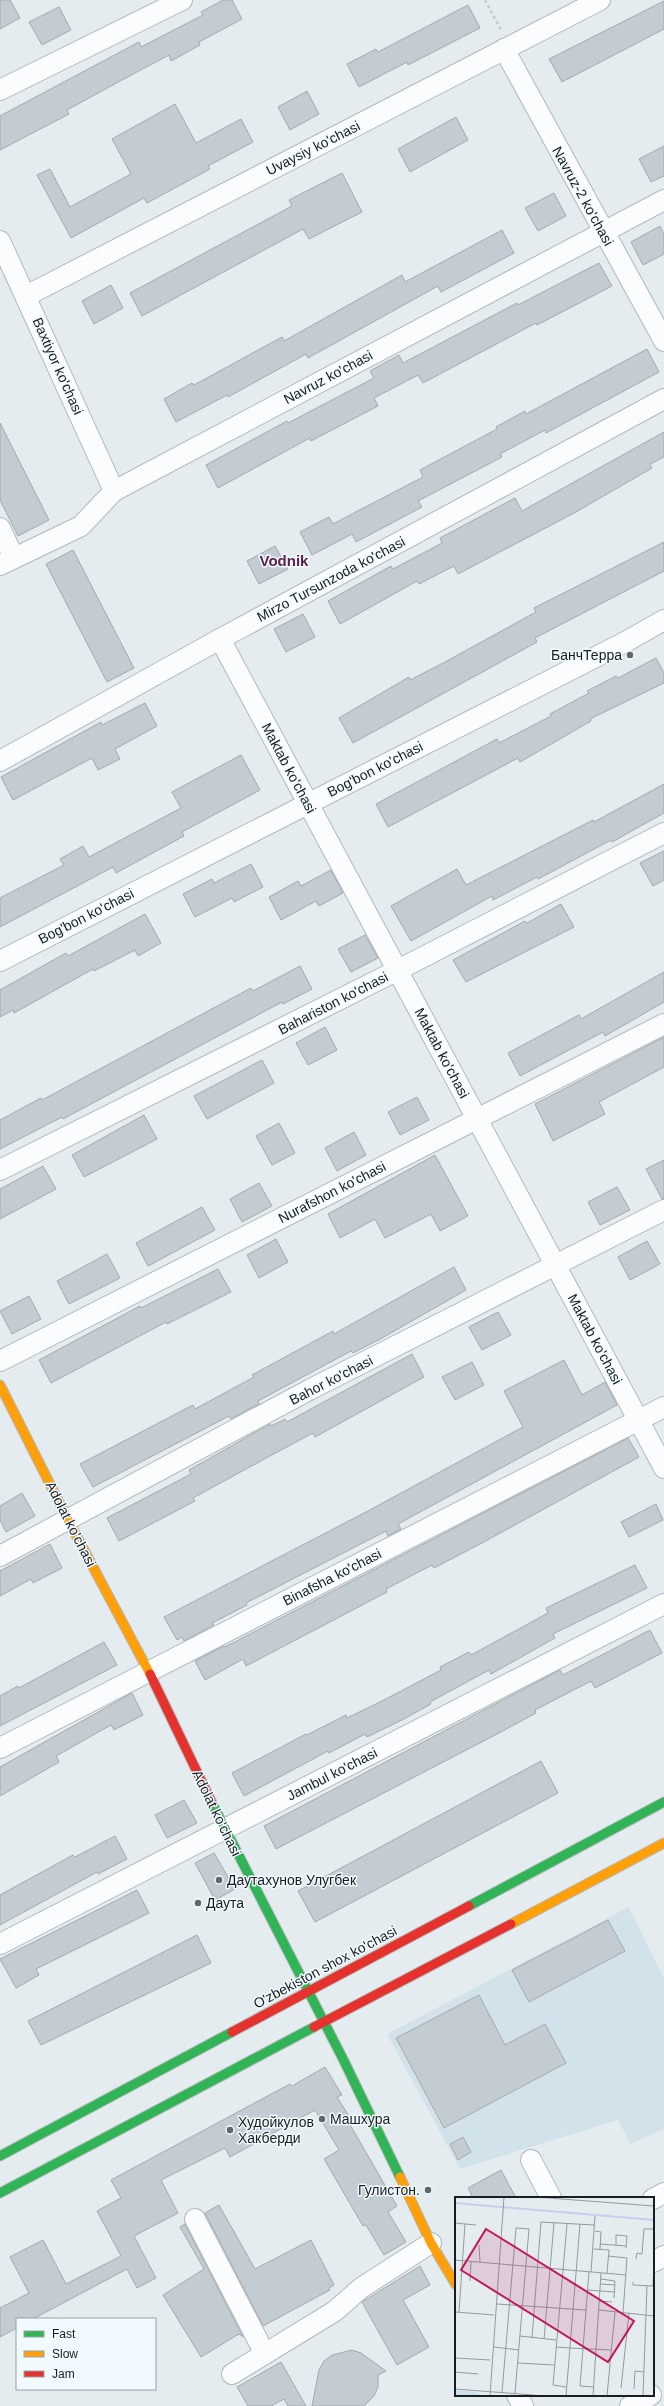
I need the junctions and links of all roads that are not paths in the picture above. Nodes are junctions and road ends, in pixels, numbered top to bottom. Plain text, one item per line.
1 (182, 0) edge
2 (600, 0) edge
3 (506, 48) junction
4 (0, 90) edge
5 (664, 200) edge
6 (603, 231) junction
7 (0, 241) edge
8 (26, 296) junction
9 (664, 341) edge
10 (664, 399) edge
11 (114, 491) junction
12 (0, 528) edge
13 (7, 562) edge
14 (664, 620) edge
15 (220, 639) junction
16 (0, 761) edge
17 (308, 803) junction
18 (664, 833) edge
19 (0, 960) edge
20 (398, 970) junction
21 (664, 1024) edge
22 (477, 1118) junction
23 (0, 1170) edge
24 (664, 1210) edge
25 (556, 1266) junction
26 (0, 1361) edge
27 (0, 1385) edge
28 (664, 1407) edge
29 (638, 1420) junction
30 (664, 1468) edge
31 (68, 1520) junction
32 (0, 1556) edge
33 (664, 1604) edge
34 (149, 1672) junction
35 (0, 1748) edge
36 (664, 1802) edge
37 (224, 1830) junction
38 (664, 1843) edge
39 (0, 1944) edge
40 (308, 1992) junction
41 (324, 2021) junction
42 (0, 2156) edge
43 (531, 2160) dead end
44 (0, 2193) edge
45 (664, 2193) edge
46 (550, 2197) edge
47 (654, 2198) edge
48 (195, 2219) dead end
49 (431, 2243) junction
50 (664, 2256) edge
51 (654, 2261) edge
52 (455, 2283) edge
53 (265, 2354) junction
54 (232, 2374) dead end
55 (664, 2388) edge
56 (654, 2393) edge
57 (518, 2396) edge
58 (648, 2396) edge
59 (523, 2406) edge
60 (630, 2406) edge

1 - 4 street
2 - 3 street, Uvaysiy ko'chasi
3 - 6 street, Navruz-2 ko'chasi
3 - 8 street, Uvaysiy ko'chasi
5 - 6 street, Navruz ko'chasi
6 - 9 street, Navruz-2 ko'chasi
6 - 11 street, Navruz ko'chasi
7 - 8 street, Baxtiyor ko'chasi
8 - 11 street, Baxtiyor ko'chasi
10 - 15 street, Mirzo Tursunzoda ko'chasi
11 - 13 street, Navruz ko'chasi
12 - 13 street
14 - 17 street, Bog'bon ko'chasi
15 - 16 street, Mirzo Tursunzoda ko'chasi
15 - 17 street, Maktab ko'chasi
17 - 19 street, Bog'bon ko'chasi
17 - 20 street, Maktab ko'chasi
18 - 20 street, Bahariston ko'chasi
20 - 22 street, Maktab ko'chasi
20 - 23 street, Bahariston ko'chasi
21 - 22 street, Nurafshon ko'chasi
22 - 25 street, Maktab ko'chasi
22 - 26 street, Nurafshon ko'chasi
24 - 25 street, Bahor ko'chasi
25 - 29 street, Maktab ko'chasi
25 - 31 street, Bahor ko'chasi
27 - 31 main road, Adolat ko'chasi
28 - 29 street, Binafsha ko'chasi
29 - 30 street, Maktab ko'chasi
29 - 34 street, Binafsha ko'chasi
31 - 32 street, Bahor ko'chasi
31 - 34 main road, Adolat ko'chasi
33 - 37 street, Jambul ko'chasi
34 - 35 street, Binafsha ko'chasi
34 - 37 main road, Adolat ko'chasi
36 - 40 main road, O'zbekiston shox ko'chasi
37 - 39 street, Jambul ko'chasi
37 - 40 main road, Adolat ko'chasi
38 - 41 main road
40 - 41 main road, Adolat ko'chasi
40 - 42 main road, O'zbekiston shox ko'chasi
41 - 44 main road
41 - 49 main road, Adolat ko'chasi
43 - 46 street
45 - 47 street
48 - 53 street
49 - 52 main road, Adolat ko'chasi
49 - 53 street
50 - 51 street
53 - 54 street
55 - 56 street
57 - 59 street
58 - 60 street

